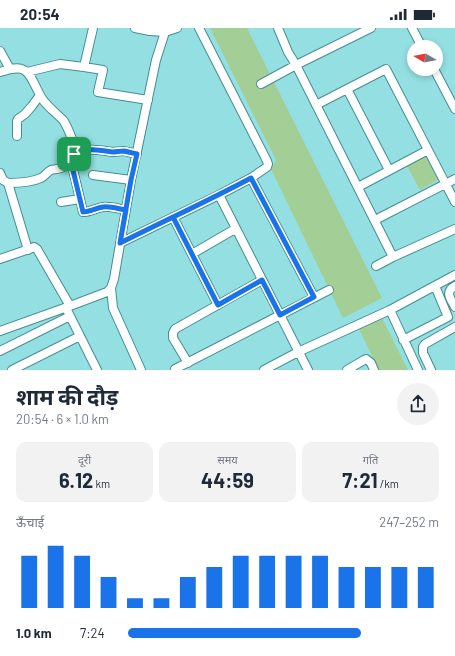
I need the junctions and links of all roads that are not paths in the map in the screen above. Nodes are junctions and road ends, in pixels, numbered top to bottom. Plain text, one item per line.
1 (93, 28) edge
2 (135, 28) edge
3 (177, 28) edge
4 (199, 28) edge
5 (278, 28) edge
6 (371, 28) edge
7 (412, 28) edge
8 (165, 32) junction
9 (418, 40) edge
10 (0, 51) edge
11 (296, 65) junction
12 (84, 67) junction
13 (10, 69) junction
14 (0, 72) edge
15 (27, 72) junction
16 (438, 76) edge
17 (261, 84) dead end
18 (347, 89) junction
19 (40, 95) junction
20 (148, 100) junction
21 (316, 105) junction
22 (455, 109) edge
23 (17, 136) dead end
24 (428, 150) junction
25 (137, 154) junction
26 (72, 158) junction
27 (389, 170) junction
28 (0, 173) edge
29 (93, 175) dead end
30 (251, 178) junction
31 (455, 179) edge
32 (131, 180) junction
33 (8, 183) junction
34 (445, 184) junction
35 (358, 187) junction
36 (219, 195) junction
37 (80, 199) junction
38 (61, 202) dead end
39 (455, 202) edge
40 (126, 210) junction
41 (173, 217) junction
42 (375, 220) junction
43 (235, 229) junction
44 (455, 229) edge
45 (120, 243) junction
46 (28, 250) junction
47 (192, 254) junction
48 (394, 257) junction
49 (0, 259) edge
50 (376, 266) dead end
51 (455, 275) edge
52 (262, 280) junction
53 (435, 286) junction
54 (455, 286) edge
55 (111, 288) junction
56 (329, 290) dead end
57 (314, 297) junction
58 (218, 305) junction
59 (68, 307) junction
60 (455, 307) edge
61 (390, 310) junction
62 (280, 315) junction
63 (70, 316) junction
64 (29, 321) junction
65 (455, 327) edge
66 (0, 332) edge
67 (34, 334) junction
68 (80, 336) junction
69 (404, 340) junction
70 (0, 351) edge
71 (298, 352) junction
72 (188, 363) junction
73 (94, 369) edge
74 (175, 369) edge
75 (12, 370) edge
76 (141, 370) edge
77 (264, 370) edge
78 (308, 370) edge
79 (347, 370) edge
80 (374, 370) edge
81 (418, 370) edge
82 (431, 370) edge

1 - 12 street
2 - 8 street
3 - 8 street
4 - 30 street
5 - 11 street
6 - 11 street
7 - 9 street
8 - 20 street
10 - 13 street
11 - 17 street
11 - 21 street
12 - 15 street
12 - 20 street
13 - 14 street
13 - 15 street
15 - 19 street
16 - 22 street
18 - 21 street
18 - 24 street
18 - 27 street
19 - 23 street
19 - 26 street
20 - 25 street
21 - 35 street
24 - 27 street
24 - 34 street
25 - 26 street
25 - 32 street
26 - 33 street
26 - 37 street
27 - 35 street
28 - 33 street
29 - 32 street
30 - 36 street
30 - 57 street
31 - 34 street
32 - 40 street
33 - 46 street
34 - 39 street
34 - 42 street
35 - 42 street
36 - 41 street
36 - 43 street
37 - 38 street
37 - 40 street
40 - 45 street
41 - 45 street
41 - 47 street
42 - 48 street
43 - 47 street
43 - 52 street
44 - 48 street
45 - 55 street
46 - 49 street
46 - 59 street
47 - 58 street
48 - 50 street
51 - 53 street
52 - 58 street
52 - 62 street
53 - 61 street
53 - 69 street
54 - 60 street
55 - 59 street
55 - 76 street
56 - 57 street
57 - 62 street
58 - 72 street
59 - 63 street
59 - 64 street
61 - 69 street
61 - 71 street
62 - 71 street
62 - 72 street
63 - 67 street
63 - 68 street
64 - 66 street
64 - 67 street
65 - 82 street
67 - 70 street
68 - 73 street
68 - 75 street
69 - 81 street
71 - 77 street
71 - 78 street
72 - 74 street
79 - 80 street

